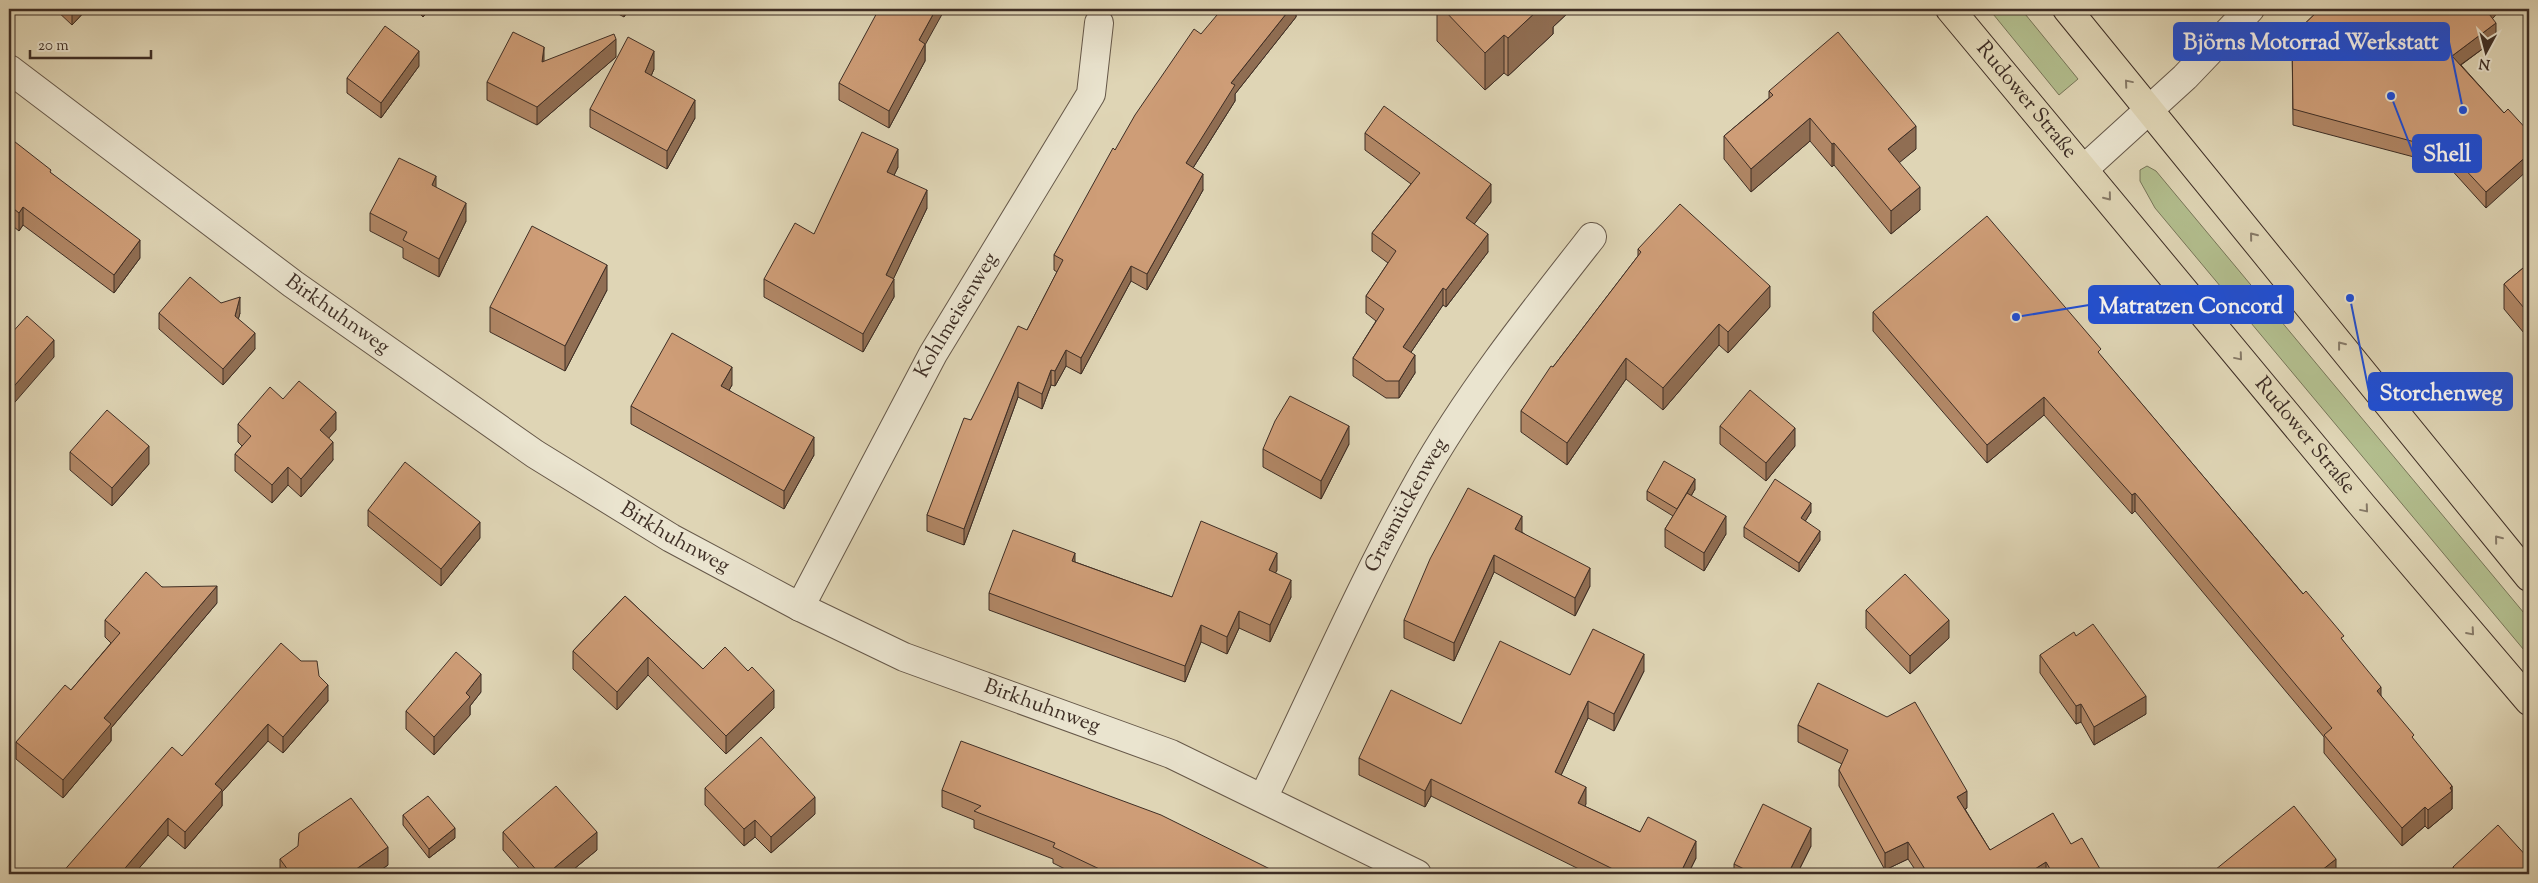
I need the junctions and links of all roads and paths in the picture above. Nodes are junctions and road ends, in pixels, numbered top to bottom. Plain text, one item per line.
1 (1950, 9) edge
2 (2067, 9) edge
3 (2250, 9) edge
4 (1099, 23) dead end
5 (9, 69) edge
6 (2151, 110) junction
7 (2084, 169) junction
8 (1592, 237) dead end
9 (2529, 577) edge
10 (800, 607) junction
11 (2529, 701) edge
12 (1264, 798) junction
13 (1417, 874) edge

1 - 7 main road, Rudower Straße
6 -> 2 main road
3 - 6 street, Rudower Straße
4 - 10 street, Kohlmeisenweg
5 - 10 street, Birkhuhnweg
6 - 7 street, Rudower Straße
9 -> 6 main road
7 -> 11 main road, Rudower Straße
8 - 12 street, Grasmückenweg
10 - 12 street, Birkhuhnweg
12 - 13 street, Birkhuhnweg

